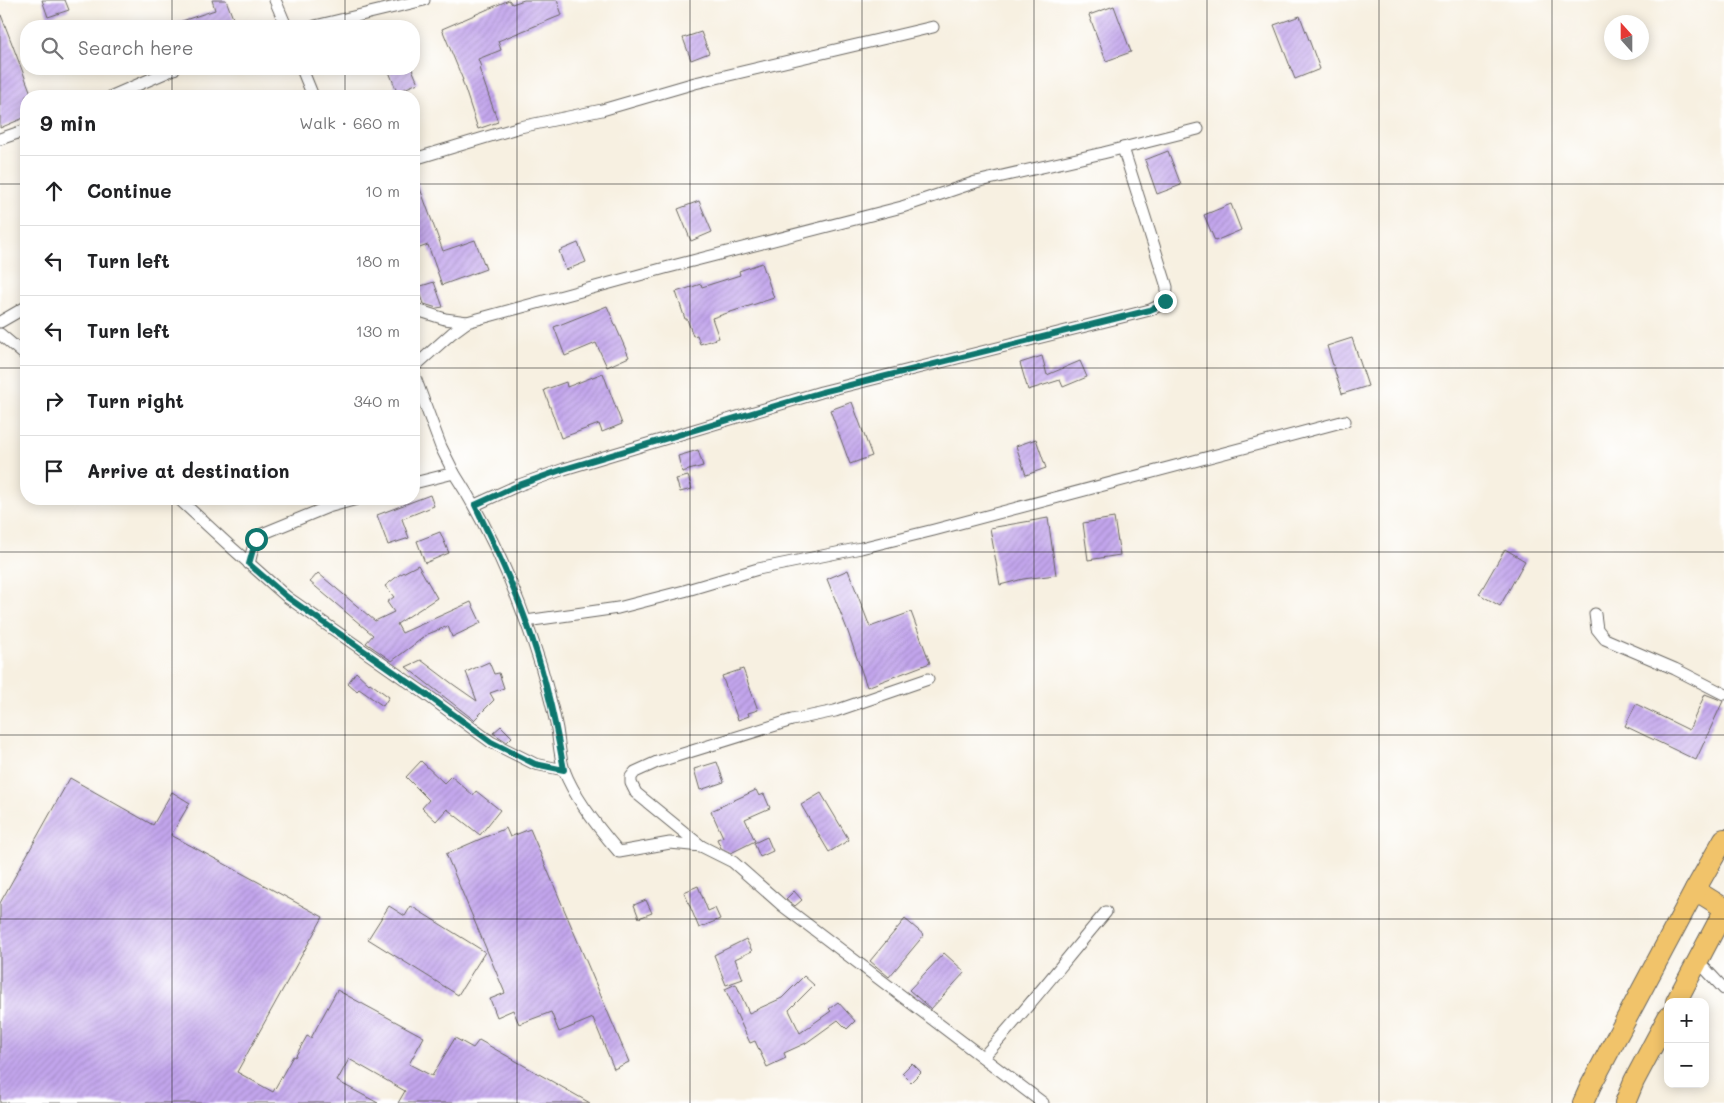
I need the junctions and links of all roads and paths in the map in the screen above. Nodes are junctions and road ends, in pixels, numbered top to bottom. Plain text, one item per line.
1 (275, 0) edge
2 (424, 0) edge
3 (283, 20) edge
4 (340, 20) edge
5 (933, 27) dead end
6 (160, 75) edge
7 (304, 75) edge
8 (126, 90) edge
9 (311, 90) edge
10 (1198, 129) dead end
11 (20, 132) edge
12 (0, 139) edge
13 (1123, 148) junction
14 (420, 157) edge
15 (20, 311) edge
16 (420, 311) edge
17 (0, 322) edge
18 (467, 322) junction
19 (0, 334) edge
20 (20, 351) edge
21 (420, 362) edge
22 (420, 390) edge
23 (1345, 421) dead end
24 (454, 473) junction
25 (420, 482) edge
26 (185, 505) edge
27 (335, 505) edge
28 (475, 505) junction
29 (249, 564) junction
30 (1595, 614) dead end
31 (526, 621) junction
32 (928, 679) dead end
33 (1724, 694) edge
34 (564, 770) junction
35 (1724, 839) edge
36 (701, 846) junction
37 (1695, 890) junction
38 (1724, 910) edge
39 (1106, 912) dead end
40 (1698, 961) junction
41 (1724, 989) edge
42 (1678, 998) edge
43 (1664, 1025) edge
44 (983, 1057) junction
45 (1043, 1103) edge
46 (1583, 1103) edge
47 (1625, 1103) edge

1 - 3 street
2 - 4 street
5 - 14 street
6 - 8 street
7 - 9 street
10 - 13 street
11 - 12 street
13 - 18 street
13 - 28 street
15 - 17 street
16 - 18 street
18 - 21 street
19 - 20 street
22 - 24 street
23 - 31 street
24 - 25 street
24 - 28 street
26 - 29 street
27 - 29 street
28 - 31 street
29 - 34 street
30 - 33 street
31 - 34 street
32 - 36 street
34 - 36 street
35 - 37 highway
36 - 44 street
37 - 38 highway
37 - 46 highway
38 - 40 highway
39 - 44 street
40 - 41 street
40 - 42 highway
43 - 47 highway
44 - 45 street

